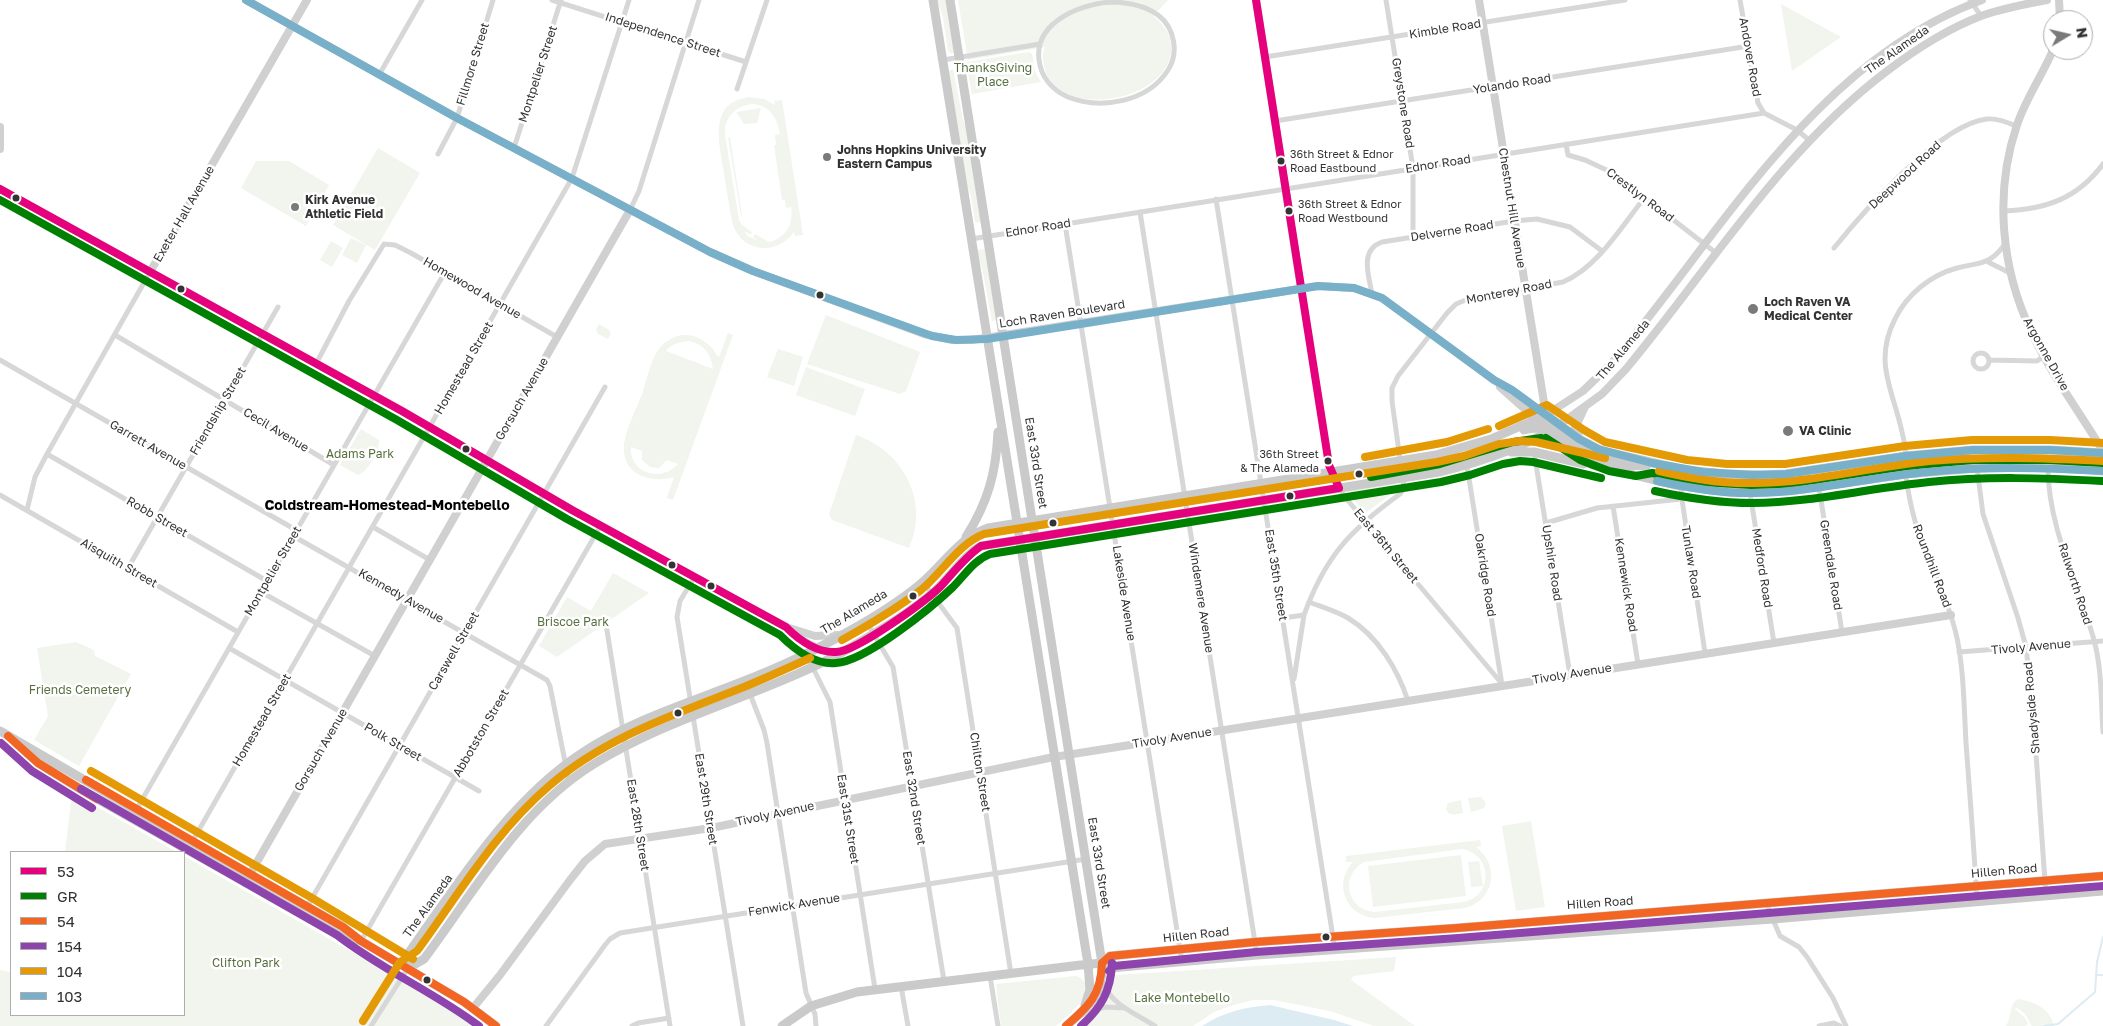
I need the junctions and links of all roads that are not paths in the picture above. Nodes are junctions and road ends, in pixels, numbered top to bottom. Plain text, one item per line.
1 (246, 0) edge
2 (307, 0) edge
3 (422, 0) edge
4 (493, 0) edge
5 (552, 0) edge
6 (630, 0) edge
7 (699, 0) edge
8 (767, 0) edge
9 (934, 0) edge
10 (950, 0) edge
11 (1256, 0) edge
12 (1386, 0) edge
13 (1479, 0) edge
14 (1625, 0) edge
15 (1740, 0) edge
16 (1982, 0) edge
17 (2047, 0) edge
18 (560, 1) edge
19 (1971, 2) edge
20 (1981, 16) junction
21 (622, 22) junction
22 (1482, 23) junction
23 (292, 26) junction
24 (1392, 37) junction
25 (686, 43) junction
26 (1040, 44) junction
27 (1748, 46) junction
28 (959, 57) junction
29 (1265, 57) junction
30 (943, 60) junction
31 (2048, 60) edge
32 (746, 62) junction
33 (379, 75) junction
34 (1493, 87) junction
35 (737, 88) dead end
36 (1402, 101) junction
37 (1764, 113) junction
38 (457, 118) junction
39 (1275, 121) junction
40 (2016, 126) junction
41 (0, 127) edge
42 (1797, 130) junction
43 (1809, 140) junction
44 (1566, 144) junction
45 (514, 148) junction
46 (0, 149) edge
47 (1503, 153) junction
48 (438, 154) dead end
49 (2103, 164) edge
50 (1413, 168) junction
51 (572, 178) junction
52 (1285, 188) junction
53 (0, 189) edge
54 (1645, 197) junction
55 (1216, 200) junction
56 (630, 210) junction
57 (2004, 211) junction
58 (1140, 212) junction
59 (1514, 221) junction
60 (1065, 224) junction
61 (987, 236) junction
62 (1413, 237) junction
63 (971, 239) junction
64 (1704, 244) junction
65 (2005, 244) junction
66 (1834, 248) dead end
67 (1602, 251) junction
68 (1716, 253) junction
69 (1988, 262) junction
70 (150, 272) junction
71 (445, 272) junction
72 (2010, 273) junction
73 (1301, 289) junction
74 (1525, 289) junction
75 (1372, 294) junction
76 (1232, 300) junction
77 (500, 304) junction
78 (278, 307) dead end
79 (1156, 312) junction
80 (1081, 324) junction
81 (1431, 333) junction
82 (262, 334) junction
83 (115, 335) junction
84 (1003, 336) junction
85 (557, 337) junction
86 (987, 339) junction
87 (2044, 356) junction
88 (0, 360) edge
89 (1990, 360) dead end
90 (316, 364) junction
91 (1494, 380) junction
92 (605, 387) dead end
93 (374, 396) junction
94 (224, 400) junction
95 (75, 403) junction
96 (1586, 406) junction
97 (998, 409) junction
98 (1546, 415) junction
99 (1537, 420) junction
100 (430, 427) junction
101 (1555, 428) junction
102 (1503, 435) junction
103 (1585, 443) junction
104 (1534, 452) junction
105 (2103, 452) edge
106 (47, 454) junction
107 (1501, 454) junction
108 (1906, 456) junction
109 (487, 461) junction
110 (1401, 461) junction
111 (1652, 463) junction
112 (334, 465) junction
113 (1466, 466) junction
114 (186, 467) junction
115 (2048, 467) junction
116 (1603, 468) junction
117 (1977, 468) junction
118 (1815, 469) junction
119 (1685, 470) junction
120 (2103, 471) edge
121 (1331, 473) junction
122 (1906, 474) junction
123 (1404, 478) junction
124 (1261, 484) junction
125 (1682, 486) junction
126 (1819, 487) junction
127 (1338, 488) junction
128 (1750, 493) junction
129 (544, 494) junction
130 (2, 496) edge
131 (1184, 496) junction
132 (1682, 499) junction
133 (1264, 500) junction
134 (1613, 506) junction
135 (1110, 507) junction
136 (27, 510) junction
137 (1187, 512) junction
138 (157, 518) junction
139 (1032, 520) junction
140 (1364, 520) junction
141 (1016, 522) junction
142 (1546, 523) junction
143 (1113, 524) junction
144 (601, 525) junction
145 (372, 527) junction
146 (296, 530) junction
147 (293, 536) junction
148 (1035, 536) junction
149 (965, 539) junction
150 (1019, 539) junction
151 (430, 560) junction
152 (350, 567) junction
153 (128, 568) junction
154 (695, 576) junction
155 (267, 581) junction
156 (923, 582) junction
157 (261, 592) junction
158 (932, 594) junction
159 (407, 600) junction
160 (1309, 602) junction
161 (1951, 615) junction
162 (1304, 616) junction
163 (1282, 618) junction
164 (866, 621) junction
165 (317, 624) junction
166 (606, 624) dead end
167 (786, 627) junction
168 (851, 630) junction
169 (238, 632) junction
170 (1842, 632) junction
171 (464, 633) junction
172 (874, 633) junction
173 (798, 638) junction
174 (2103, 641) edge
175 (1774, 642) junction
176 (2094, 642) junction
177 (2026, 647) junction
178 (229, 648) junction
179 (817, 648) junction
180 (842, 652) junction
181 (1959, 652) junction
182 (1705, 653) junction
183 (806, 654) junction
184 (375, 656) junction
185 (1638, 664) junction
186 (520, 665) junction
187 (814, 667) junction
188 (1570, 675) junction
189 (285, 680) junction
190 (745, 681) junction
191 (1502, 685) junction
192 (1294, 687) junction
193 (750, 695) junction
194 (1408, 701) junction
195 (691, 702) junction
196 (342, 713) junction
197 (693, 717) junction
198 (1298, 718) junction
199 (623, 729) junction
200 (0, 730) edge
201 (1222, 730) junction
202 (2103, 732) edge
203 (8, 736) junction
204 (1147, 742) junction
205 (626, 745) junction
206 (400, 746) junction
207 (1070, 754) junction
208 (1054, 757) junction
209 (564, 766) junction
210 (980, 772) junction
211 (456, 778) junction
212 (569, 782) junction
213 (913, 786) junction
214 (479, 791) dead end
215 (845, 800) junction
216 (136, 810) junction
217 (778, 814) junction
218 (131, 819) junction
219 (711, 828) junction
220 (640, 838) junction
221 (192, 842) junction
222 (187, 851) junction
223 (1086, 859) junction
224 (1071, 861) junction
225 (996, 873) junction
226 (250, 875) junction
227 (2103, 876) edge
228 (2044, 880) junction
229 (245, 883) junction
230 (928, 884) junction
231 (1976, 886) junction
232 (2103, 891) edge
233 (860, 894) junction
234 (2046, 896) junction
235 (1977, 901) junction
236 (1766, 903) junction
237 (792, 905) junction
238 (307, 907) junction
239 (302, 915) junction
240 (725, 916) junction
241 (1773, 919) junction
242 (655, 928) junction
243 (1333, 936) junction
244 (361, 941) junction
245 (1255, 942) junction
246 (1180, 949) junction
247 (1335, 950) junction
248 (1257, 955) junction
249 (1182, 962) junction
250 (1088, 964) junction
251 (1102, 964) junction
252 (408, 968) junction
253 (1011, 974) junction
254 (990, 976) junction
255 (1102, 980) junction
256 (944, 981) junction
257 (901, 986) junction
258 (875, 989) junction
259 (811, 1006) junction
260 (473, 1008) junction
261 (1126, 1008) junction
262 (1078, 1015) junction
263 (669, 1018) junction
264 (371, 1026) edge
265 (496, 1026) edge
266 (546, 1026) edge
267 (632, 1026) edge
268 (670, 1026) edge
269 (742, 1026) edge
270 (782, 1026) edge
271 (816, 1026) edge
272 (908, 1026) edge
273 (998, 1026) edge
274 (1066, 1026) edge
275 (1155, 1026) edge
276 (1819, 1026) edge
277 (1840, 1026) edge
278 (1846, 1026) edge

1 - 23 street, Loch Raven Boulevard
2 - 23 street, Exeter Hall Avenue
3 - 33 street
4 - 38 street, Fillmore Street
5 - 18 street, Independence Street
6 - 21 street, Homestead Street
7 - 25 street, Gorsuch Avenue
8 - 32 street
9 - 30 main road
10 - 28 main road, East 33rd Street
11 - 29 street, East 36th Street
12 - 24 street, Greystone Road
13 - 22 street, Chestnut Hill Avenue
14 - 22 street, Kimble Road
15 - 27 street, Andover Road
16 - 19 street, The Alameda
17 - 20 street, The Alameda
18 - 21 street, Independence Street
18 - 45 street, Montpelier Street
19 - 20 street
19 - 42 street, The Alameda
20 - 43 street, The Alameda
21 - 25 street, Independence Street
21 - 51 street, Homestead Street
22 - 24 street, Kimble Road
22 - 34 street, Chestnut Hill Avenue
23 - 33 street, Loch Raven Boulevard
23 - 70 street, Exeter Hall Avenue
24 - 29 street, Kimble Road
24 - 36 street, Greystone Road
25 - 32 street, Independence Street
25 - 56 street, Gorsuch Avenue
26 - 26 street
26 - 28 street
27 - 34 street, Yolando Road
27 - 37 street, Andover Road
28 - 30 street
28 - 61 main road, East 33rd Street
29 - 39 street, East 36th Street
30 - 63 main road
31 - 40 street, Argonne Drive
32 - 35 street
33 - 38 street, Loch Raven Boulevard
34 - 36 street, Yolando Road
34 - 47 street, Chestnut Hill Avenue
36 - 39 street, Yolando Road
36 - 50 street, Greystone Road
37 - 42 street
37 - 44 street, Ednor Road
38 - 45 street, Loch Raven Boulevard
38 - 48 street, Fillmore Street
39 - 52 street, East 36th Street
40 - 57 street, Argonne Drive
40 - 66 street, Deepwood Road
41 - 46 street
42 - 43 street
42 - 64 street, The Alameda
43 - 68 street, The Alameda
44 - 47 street, Ednor Road
44 - 54 street, Crestlyn Road
45 - 51 street, Loch Raven Boulevard
47 - 50 street, Ednor Road
47 - 59 street, Chestnut Hill Avenue
49 - 57 street
50 - 52 street, Ednor Road
50 - 62 street, Greystone Road
51 - 56 street, Loch Raven Boulevard
51 - 77 street, Homestead Street
52 - 55 street, Ednor Road
52 - 73 street, East 36th Street
53 - 70 street
54 - 64 street, Crestlyn Road
54 - 67 street, Monterey Road
55 - 58 street, Ednor Road
55 - 76 street, East 35th Street
56 - 85 street, Gorsuch Avenue
56 - 86 street, Loch Raven Boulevard
57 - 65 street, Argonne Drive
58 - 60 street, Ednor Road
58 - 79 street, Windemere Avenue
59 - 62 street, Delverne Road
59 - 67 street, Delverne Road
59 - 74 street, Chestnut Hill Avenue
60 - 61 street, Ednor Road
60 - 80 street, Lakeside Avenue
61 - 63 street, Ednor Road
61 - 84 main road, East 33rd Street
62 - 75 street, Delverne Road
63 - 86 main road
64 - 68 street, Crestlyn Road
64 - 98 street, The Alameda
65 - 69 street
65 - 72 street, Argonne Drive
67 - 74 street, Monterey Road
68 - 96 street, The Alameda
69 - 72 street
69 - 108 street, Roundhill Road
70 - 82 street
70 - 83 street, Exeter Hall Avenue
71 - 77 street, Homewood Avenue
71 - 90 street, Homewood Avenue
71 - 93 street, Montpelier Street
72 - 87 street, Argonne Drive
73 - 75 street, Loch Raven Boulevard
73 - 76 street, Loch Raven Boulevard
73 - 121 street, East 36th Street
74 - 81 street, Monterey Road
74 - 98 street, Chestnut Hill Avenue
75 - 81 street, Loch Raven Boulevard
76 - 79 street, Loch Raven Boulevard
76 - 124 street, East 35th Street
77 - 85 street, Homewood Avenue
77 - 100 street, Homestead Street
78 - 82 street, Friendship Street
79 - 80 street, Loch Raven Boulevard
79 - 131 street, Windemere Avenue
80 - 84 street, Loch Raven Boulevard
80 - 135 street, Lakeside Avenue
81 - 91 street, Loch Raven Boulevard
81 - 110 street, Monterey Road
82 - 90 street
82 - 94 street, Friendship Street
83 - 94 street, Cecil Avenue
83 - 95 street, Exeter Hall Avenue
84 - 86 street, Loch Raven Boulevard
84 - 139 main road, East 33rd Street
85 - 109 street, Gorsuch Avenue
86 - 97 main road
87 - 89 street
87 - 105 street, Argonne Drive
88 - 95 street, Garrett Avenue
90 - 93 street
91 - 98 street, Loch Raven Boulevard
91 - 99 street, Loch Raven Boulevard
92 - 129 street, Carswell Street
93 - 100 street
93 - 112 street, Montpelier Street
94 - 112 street, Cecil Avenue
94 - 114 street, Friendship Street
95 - 106 street, Exeter Hall Avenue
95 - 114 street, Garrett Avenue
96 - 101 street, The Alameda
96 - 103 street
97 - 141 main road
97 - 149 main road
98 - 99 main road, The Alameda
98 - 101 main road, Loch Raven Boulevard
99 - 101 main road, Loch Raven Boulevard
99 - 102 main road, The Alameda
100 - 109 street
100 - 145 street, Homestead Street
101 - 102 main road
101 - 103 main road, Loch Raven Boulevard
101 - 107 main road, The Alameda
101 - 111 main road
101 - 116 main road, Loch Raven Boulevard
102 - 110 main road, The Alameda
103 - 111 main road, Loch Raven Boulevard
104 - 107 main road
104 - 116 main road
104 - 142 street, Upshire Road
105 - 108 main road, Loch Raven Boulevard
106 - 136 street, Exeter Hall Avenue
106 - 138 street, Robb Street
107 - 113 main road, The Alameda
108 - 118 main road, Loch Raven Boulevard
108 - 122 street, Roundhill Road
109 - 129 street
109 - 151 street, Gorsuch Avenue
110 - 121 main road, The Alameda
110 - 123 street, Monterey Road
111 - 119 main road, Loch Raven Boulevard
112 - 146 street, Montpelier Street
113 - 123 main road, The Alameda
113 - 191 street, Oakridge Road
114 - 138 street, Friendship Street
114 - 146 street, Garrett Avenue
115 - 117 main road, Loch Raven Boulevard
115 - 120 main road, Loch Raven Boulevard
115 - 176 street, Ralworth Road
116 - 125 main road, Loch Raven Boulevard
117 - 122 main road, Loch Raven Boulevard
117 - 177 street, Shadyside Road
118 - 119 main road, Loch Raven Boulevard
118 - 126 street, Greendale Road
119 - 125 street, Tunlaw Road
121 - 124 main road, The Alameda
121 - 127 street, East 36th Street
122 - 126 main road, Loch Raven Boulevard
122 - 161 street, Roundhill Road
123 - 127 main road, The Alameda
123 - 140 street
124 - 131 main road, The Alameda
124 - 133 street, East 35th Street
125 - 128 main road, Loch Raven Boulevard
125 - 132 street, Tunlaw Road
126 - 128 main road, Loch Raven Boulevard
126 - 170 street, Greendale Road
127 - 133 main road, The Alameda
127 - 140 street, East 36th Street
128 - 175 street, Medford Road
129 - 144 street
129 - 171 street, Carswell Street
130 - 136 street, Aisquith Street
131 - 135 main road, The Alameda
131 - 137 street, Windemere Avenue
132 - 134 street
132 - 182 street, Tunlaw Road
133 - 137 main road, The Alameda
133 - 163 street, East 35th Street
134 - 142 street
134 - 185 street, Kennewick Road
135 - 139 main road, The Alameda
135 - 143 street, Lakeside Avenue
136 - 153 street, Aisquith Street
137 - 143 main road, The Alameda
137 - 201 street, Windemere Avenue
138 - 153 street, Friendship Street
138 - 155 street, Robb Street
139 - 141 main road, The Alameda
139 - 148 main road, East 33rd Street
140 - 160 street
140 - 191 street, East 36th Street
141 - 149 main road, The Alameda
141 - 150 main road
142 - 188 street, Upshire Road
143 - 148 main road, The Alameda
143 - 204 street, Lakeside Avenue
144 - 154 street
144 - 186 street, Abbotston Street
145 - 151 street
145 - 152 street, Homestead Street
146 - 147 street, Montpelier Street
147 - 152 street, Kennedy Avenue
147 - 155 street, Montpelier Street
148 - 150 main road, The Alameda
148 - 207 main road, East 33rd Street
149 - 156 main road, The Alameda
150 - 158 main road, The Alameda
150 - 208 main road
151 - 159 street, Gorsuch Avenue
152 - 159 street, Kennedy Avenue
152 - 165 street, Homestead Street
153 - 169 street, Aisquith Street
154 - 167 street
154 - 195 street, East 29th Street
155 - 157 street, Montpelier Street
156 - 158 street, Chilton Street
156 - 164 main road, The Alameda
157 - 165 street
157 - 169 street, Montpelier Street
158 - 172 main road, The Alameda
158 - 210 street, Chilton Street
159 - 171 street, Kennedy Avenue
159 - 184 street, Gorsuch Avenue
160 - 162 street
160 - 194 street
161 - 170 street, Tivoly Avenue
161 - 181 street, Roundhill Road
162 - 163 street
162 - 192 street
163 - 192 street, East 35th Street
164 - 168 main road, The Alameda
164 - 172 street, East 32nd Street
165 - 184 street
165 - 189 street, Homestead Street
166 - 199 street, East 28th Street
167 - 168 street
167 - 173 street
168 - 179 main road, The Alameda
169 - 178 street, Montpelier Street
170 - 175 street, Tivoly Avenue
171 - 186 street, Kennedy Avenue
171 - 206 street, Carswell Street
172 - 180 main road, The Alameda
172 - 213 street, East 32nd Street
173 - 179 street
173 - 183 street
174 - 176 street, Tivoly Avenue
175 - 182 street, Tivoly Avenue
176 - 177 street, Tivoly Avenue
176 - 202 street, Ralworth Road
177 - 181 street, Tivoly Avenue
177 - 228 street, Shadyside Road
178 - 189 street, Polk Street
178 - 216 street, Montpelier Street
179 - 180 main road
179 - 183 main road, The Alameda
180 - 187 main road, The Alameda
181 - 231 street, Roundhill Road
182 - 185 street, Tivoly Avenue
183 - 187 street, East 31st Street
183 - 190 main road, The Alameda
184 - 196 street, Gorsuch Avenue
185 - 188 street, Tivoly Avenue
186 - 209 street, Kennedy Avenue
186 - 211 street, Abbotston Street
187 - 193 main road, The Alameda
187 - 215 street, East 31st Street
188 - 191 street, Tivoly Avenue
189 - 196 street, Polk Street
189 - 221 street, Homestead Street
190 - 193 street
190 - 195 main road, The Alameda
191 - 194 street, Tivoly Avenue
192 - 198 street, East 35th Street
193 - 197 main road, The Alameda
193 - 217 street
194 - 198 street, Tivoly Avenue
195 - 197 street, East 29th Street
195 - 199 main road, The Alameda
196 - 206 street, Polk Street
196 - 226 street, Gorsuch Avenue
197 - 205 main road, The Alameda
197 - 219 street, East 29th Street
198 - 201 street, Tivoly Avenue
198 - 243 street, East 35th Street
199 - 205 street, East 28th Street
199 - 209 main road, The Alameda
200 - 203 main road
201 - 204 street, Tivoly Avenue
201 - 245 street, Windemere Avenue
203 - 216 main road
203 - 218 main road
204 - 207 street, Tivoly Avenue
204 - 246 street, Lakeside Avenue
205 - 212 main road, The Alameda
205 - 220 street, East 28th Street
206 - 211 street, Polk Street
206 - 238 street, Carswell Street
207 - 208 street, Tivoly Avenue
207 - 223 main road, East 33rd Street
208 - 210 street, Tivoly Avenue
208 - 224 main road
209 - 212 street, Kennedy Avenue
209 - 252 main road, The Alameda
210 - 213 street, Tivoly Avenue
210 - 225 street, Chilton Street
211 - 214 street, Polk Street
211 - 244 street, Abbotston Street
212 - 252 main road, The Alameda
213 - 215 street, Tivoly Avenue
213 - 230 street, East 32nd Street
215 - 217 street, Tivoly Avenue
215 - 233 street, East 31st Street
216 - 218 street, Montpelier Street
216 - 221 main road
217 - 219 street, Tivoly Avenue
217 - 237 street
218 - 222 main road
219 - 220 street, Tivoly Avenue
219 - 240 street, East 29th Street
220 - 242 street, East 28th Street
220 - 260 street, Tivoly Avenue
221 - 222 street, Homestead Street
221 - 226 main road
222 - 229 main road
223 - 224 street, Fenwick Avenue
223 - 251 main road, East 33rd Street
224 - 225 street, Fenwick Avenue
224 - 250 main road
225 - 230 street, Fenwick Avenue
225 - 253 street, Chilton Street
226 - 229 street, Gorsuch Avenue
226 - 238 main road
227 - 228 main road, Hillen Road
228 - 231 main road, Hillen Road
228 - 234 street, Shadyside Road
229 - 239 main road
230 - 233 street, Fenwick Avenue
230 - 256 street, East 32nd Street
231 - 235 street, Roundhill Road
231 - 236 main road, Hillen Road
232 - 234 main road, Hillen Road
233 - 237 street, Fenwick Avenue
233 - 258 street, East 31st Street
234 - 235 main road, Hillen Road
235 - 241 main road, Hillen Road
236 - 241 street
236 - 243 main road, Hillen Road
237 - 240 street, Fenwick Avenue
237 - 259 street
238 - 239 street, Carswell Street
238 - 244 main road
239 - 244 main road
240 - 242 street, Fenwick Avenue
240 - 269 street, East 29th Street
241 - 247 main road, Hillen Road
241 - 278 street
242 - 263 street, East 28th Street
242 - 266 street, Fenwick Avenue
243 - 245 main road, Hillen Road
243 - 247 street, East 35th Street
244 - 252 main road
245 - 246 main road, Hillen Road
245 - 248 street, Windemere Avenue
246 - 249 street, Lakeside Avenue
246 - 251 main road, Hillen Road
247 - 248 main road, Hillen Road
248 - 249 main road, Hillen Road
249 - 251 main road, Hillen Road
250 - 251 main road, Hillen Road
250 - 253 main road, Hillen Road
250 - 262 main road
251 - 255 main road, East 33rd Street
252 - 260 main road
252 - 264 street
253 - 254 main road, Hillen Road
254 - 256 main road, Hillen Road
254 - 273 street
255 - 261 street
255 - 262 main road, East 33rd Street
256 - 257 main road, Hillen Road
257 - 258 main road, Hillen Road
257 - 272 street
258 - 259 main road, Hillen Road
259 - 270 main road, Hillen Road
259 - 271 street
260 - 265 main road
261 - 262 street
261 - 275 street
262 - 274 main road, East 33rd Street
263 - 267 street
263 - 268 street, East 28th Street
276 - 277 street

